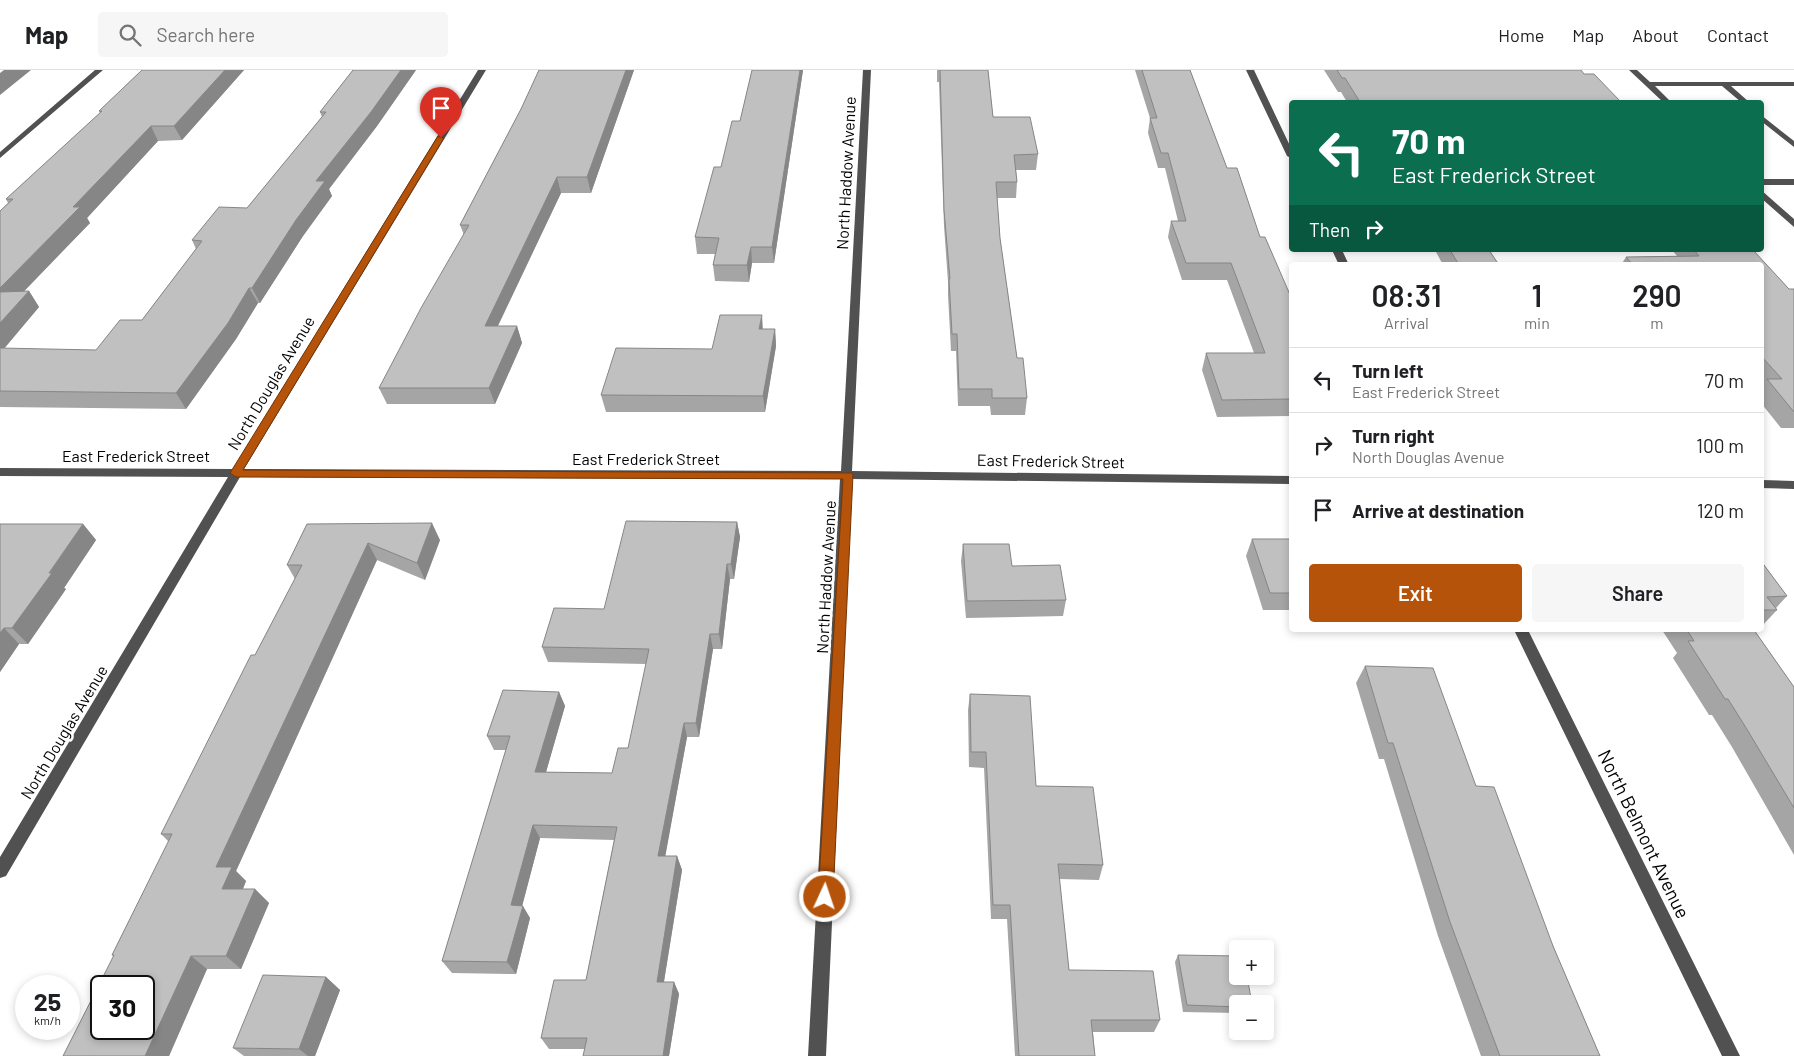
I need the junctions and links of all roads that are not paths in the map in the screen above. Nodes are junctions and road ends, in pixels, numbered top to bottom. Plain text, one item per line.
1 (99, 70) edge
2 (482, 70) edge
3 (867, 70) edge
4 (1250, 70) edge
5 (1633, 70) edge
6 (1648, 84) junction
7 (1724, 84) junction
8 (1794, 84) edge
9 (1665, 100) edge
10 (1743, 100) edge
11 (1764, 120) edge
12 (1794, 145) edge
13 (1289, 152) edge
14 (0, 156) edge
15 (1764, 182) edge
16 (1794, 182) edge
17 (1764, 196) edge
18 (1794, 224) edge
19 (0, 472) edge
20 (236, 473) junction
21 (848, 475) junction
22 (1289, 480) edge
23 (1764, 484) edge
24 (1794, 485) edge
25 (1522, 632) edge
26 (0, 871) edge
27 (817, 1056) edge
28 (1731, 1056) edge

1 - 14 street
2 - 20 street, North Douglas Avenue
3 - 21 street, North Haddow Avenue
4 - 13 street
5 - 6 street
6 - 7 street
6 - 9 street
7 - 8 street
7 - 10 street
11 - 12 street
15 - 16 street
17 - 18 street
19 - 20 street, East Frederick Street
20 - 21 street, East Frederick Street
20 - 26 street, North Douglas Avenue
21 - 22 street, East Frederick Street
21 - 27 street, North Haddow Avenue
23 - 24 street
25 - 28 street, North Belmont Avenue

